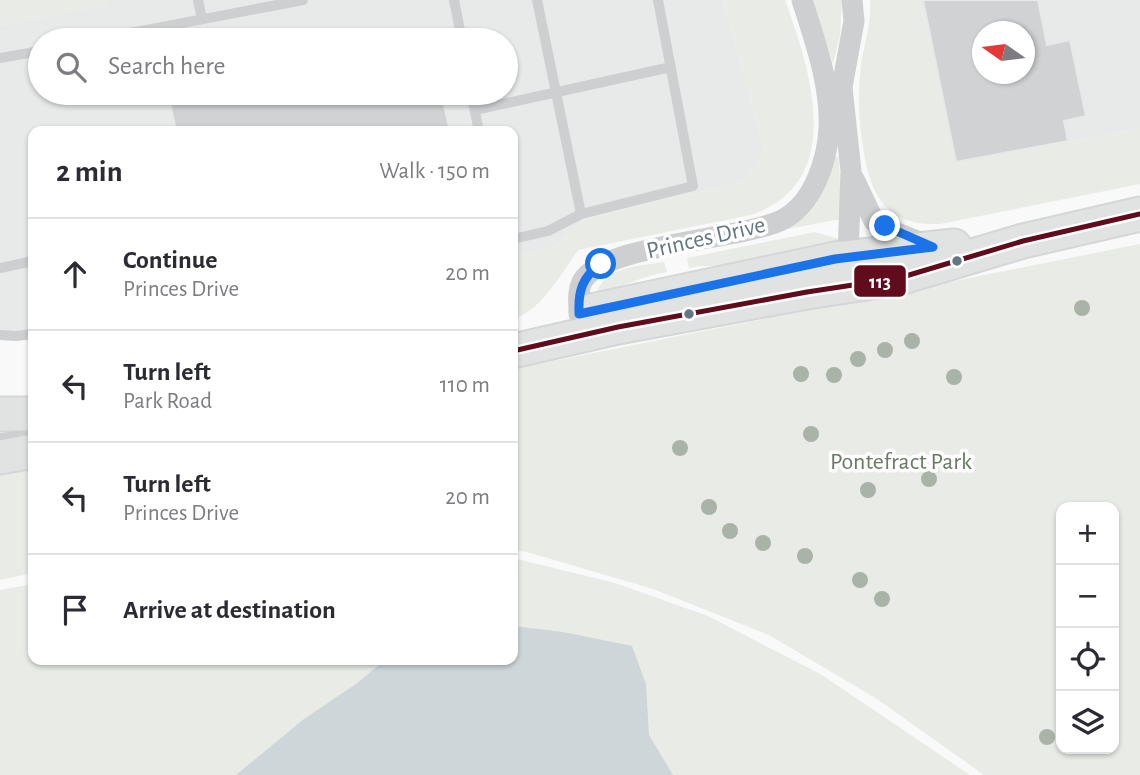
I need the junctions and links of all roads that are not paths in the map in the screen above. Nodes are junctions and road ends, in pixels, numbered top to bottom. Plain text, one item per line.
1 (198, 0) edge
2 (303, 0) edge
3 (454, 0) edge
4 (537, 0) edge
5 (658, 0) edge
6 (802, 0) edge
7 (852, 0) edge
8 (202, 19) junction
9 (156, 28) edge
10 (460, 28) edge
11 (28, 53) edge
12 (0, 58) edge
13 (671, 67) junction
14 (556, 92) junction
15 (518, 100) edge
16 (474, 105) edge
17 (498, 105) edge
18 (475, 110) junction
19 (478, 126) edge
20 (851, 171) junction
21 (581, 214) junction
22 (1140, 214) edge
23 (518, 238) edge
24 (1023, 241) junction
25 (933, 247) junction
26 (848, 257) junction
27 (28, 262) edge
28 (0, 268) edge
29 (826, 289) junction
30 (573, 309) junction
31 (618, 327) junction
32 (518, 330) edge
33 (28, 334) edge
34 (0, 335) edge
35 (518, 350) edge
36 (0, 414) edge
37 (28, 414) edge
38 (28, 435) edge
39 (0, 438) edge
40 (28, 452) edge
41 (0, 457) edge

1 - 8 lane
2 - 8 lane
3 - 10 lane
4 - 14 lane
5 - 13 lane
6 - 30 street, Princes Drive
7 - 20 street
8 - 9 lane
11 - 12 lane
13 - 14 lane
13 - 21 lane
14 - 15 lane
14 - 21 lane
16 - 18 lane
17 - 18 lane
18 - 19 lane
20 - 25 street
20 - 26 street
21 - 23 lane
22 - 24 main road
24 - 25 main road
24 - 29 main road
25 - 26 main road
26 - 29 street
26 - 30 main road
27 - 28 lane
29 - 31 main road
30 - 31 main road
30 - 32 main road
31 - 35 main road
33 - 34 lane
36 - 37 main road
38 - 39 lane
40 - 41 main road

